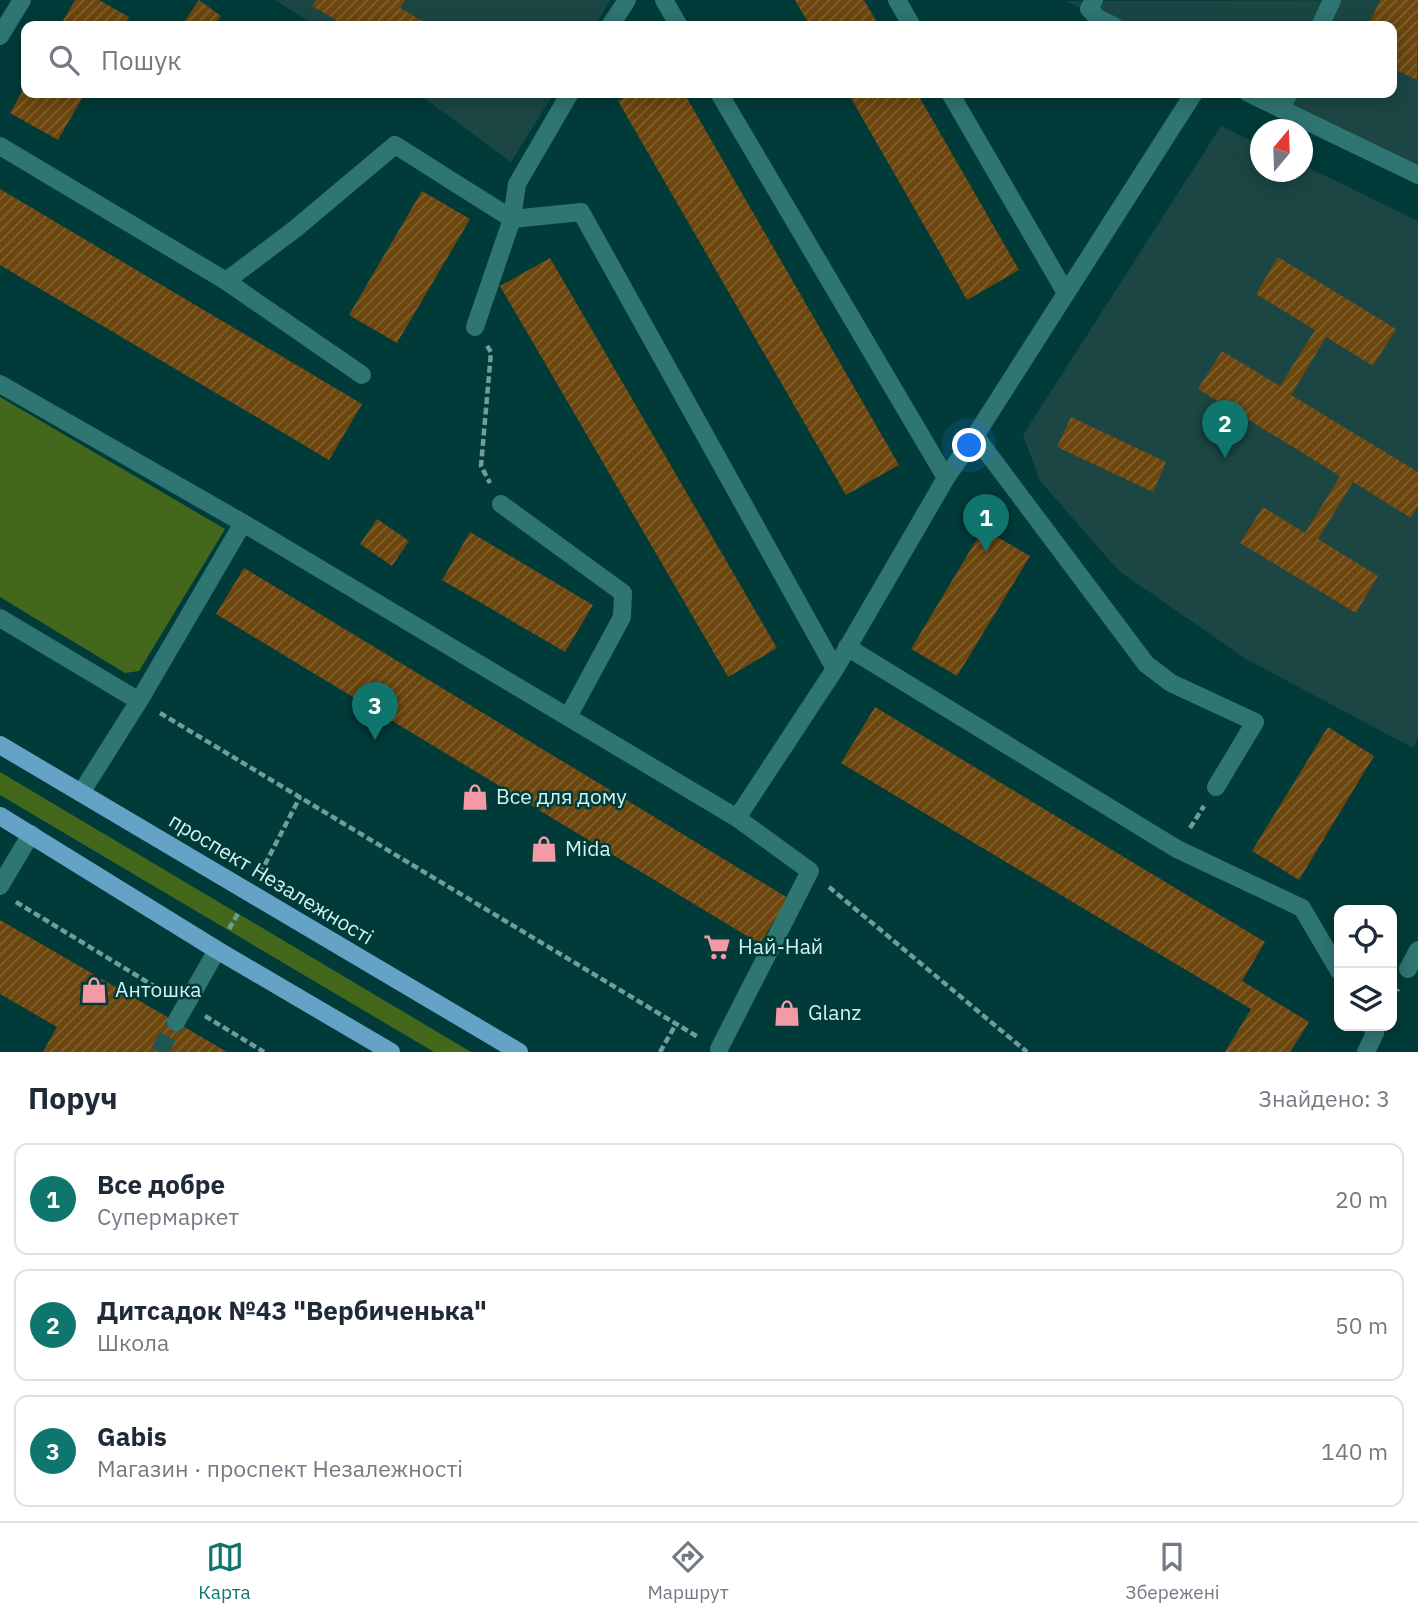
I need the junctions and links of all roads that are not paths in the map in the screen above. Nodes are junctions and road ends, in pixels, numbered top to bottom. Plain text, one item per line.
1 (22, 0) edge
2 (626, 0) edge
3 (664, 0) edge
4 (897, 0) edge
5 (1094, 0) edge
6 (1332, 0) edge
7 (613, 21) edge
8 (676, 21) edge
9 (909, 21) edge
10 (1104, 21) edge
11 (1322, 21) edge
12 (0, 36) edge
13 (567, 98) edge
14 (722, 98) edge
15 (953, 98) edge
16 (1191, 98) edge
17 (1285, 101) edge
18 (0, 146) edge
19 (1418, 175) edge
20 (512, 219) junction
21 (226, 281) junction
22 (1066, 293) junction
23 (475, 327) road end
24 (362, 375) dead end
25 (0, 384) edge
26 (975, 436) junction
27 (946, 478) junction
28 (501, 504) road end
29 (243, 523) junction
30 (0, 618) edge
31 (847, 647) junction
32 (835, 669) junction
33 (139, 701) junction
34 (568, 717) junction
35 (0, 745) edge
36 (1216, 787) road end
37 (81, 793) junction
38 (0, 816) edge
39 (737, 818) junction
40 (31, 834) junction
41 (6, 893) edge
42 (217, 950) junction
43 (1418, 950) edge
44 (1337, 968) edge
45 (1408, 969) dead end
46 (176, 1022) tunnel mouth
47 (1374, 1031) edge
48 (719, 1049) road end
49 (391, 1052) edge
50 (519, 1052) edge
51 (1366, 1052) edge

1 - 12 street
2 - 7 street
3 - 8 street
4 - 9 street
5 - 10 street
6 - 11 street
13 - 20 street
14 - 27 street
15 - 22 street
16 - 22 street
17 - 19 street
18 - 21 street
20 - 21 street
20 - 23 street
20 - 32 street
21 - 24 street
22 - 26 street
25 - 29 street
26 - 27 street
26 - 36 street
27 - 31 street
28 - 34 street
29 - 33 street
29 - 34 street
30 - 33 street
31 - 32 street
31 - 44 street
32 - 39 street
33 - 37 street
34 - 39 street
35 - 37 main road, проспект Незалежності
37 - 50 main road, проспект Незалежності
38 - 40 main road
39 - 48 street
40 - 41 street
40 - 42 main road
42 - 46 street
42 - 49 main road
43 - 45 street
47 - 51 street

